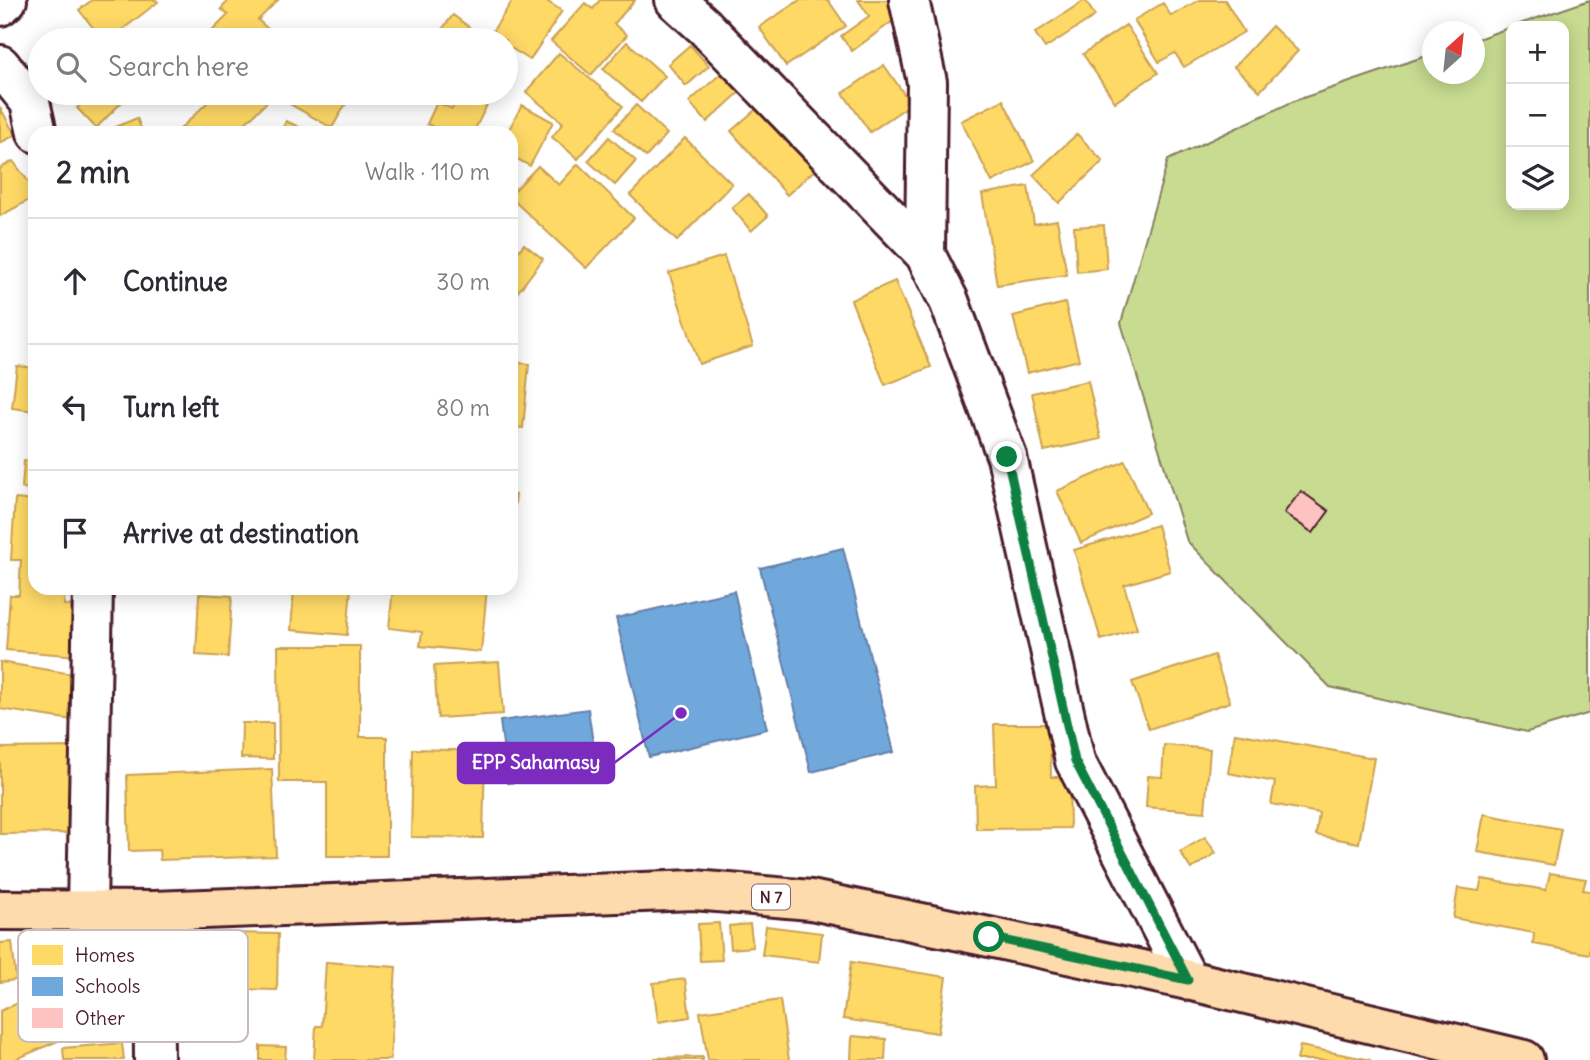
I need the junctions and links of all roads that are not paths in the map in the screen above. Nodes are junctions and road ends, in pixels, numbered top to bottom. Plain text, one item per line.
1 (7, 0) edge
2 (675, 0) edge
3 (909, 0) edge
4 (0, 6) edge
5 (0, 65) edge
6 (28, 100) edge
7 (31, 105) edge
8 (35, 126) edge
9 (925, 254) junction
10 (93, 595) edge
11 (87, 909) junction
12 (0, 910) edge
13 (153, 911) junction
14 (153, 930) edge
15 (1188, 980) junction
16 (154, 1042) edge
17 (154, 1060) edge
18 (1524, 1060) edge

1 - 4 street
2 - 9 street
3 - 9 street
5 - 6 street
7 - 8 street
9 - 15 street
10 - 11 street
11 - 12 main road, N 7
11 - 13 main road, N 7
13 - 14 street
13 - 15 main road, N 7
15 - 18 main road, N 7
16 - 17 street

